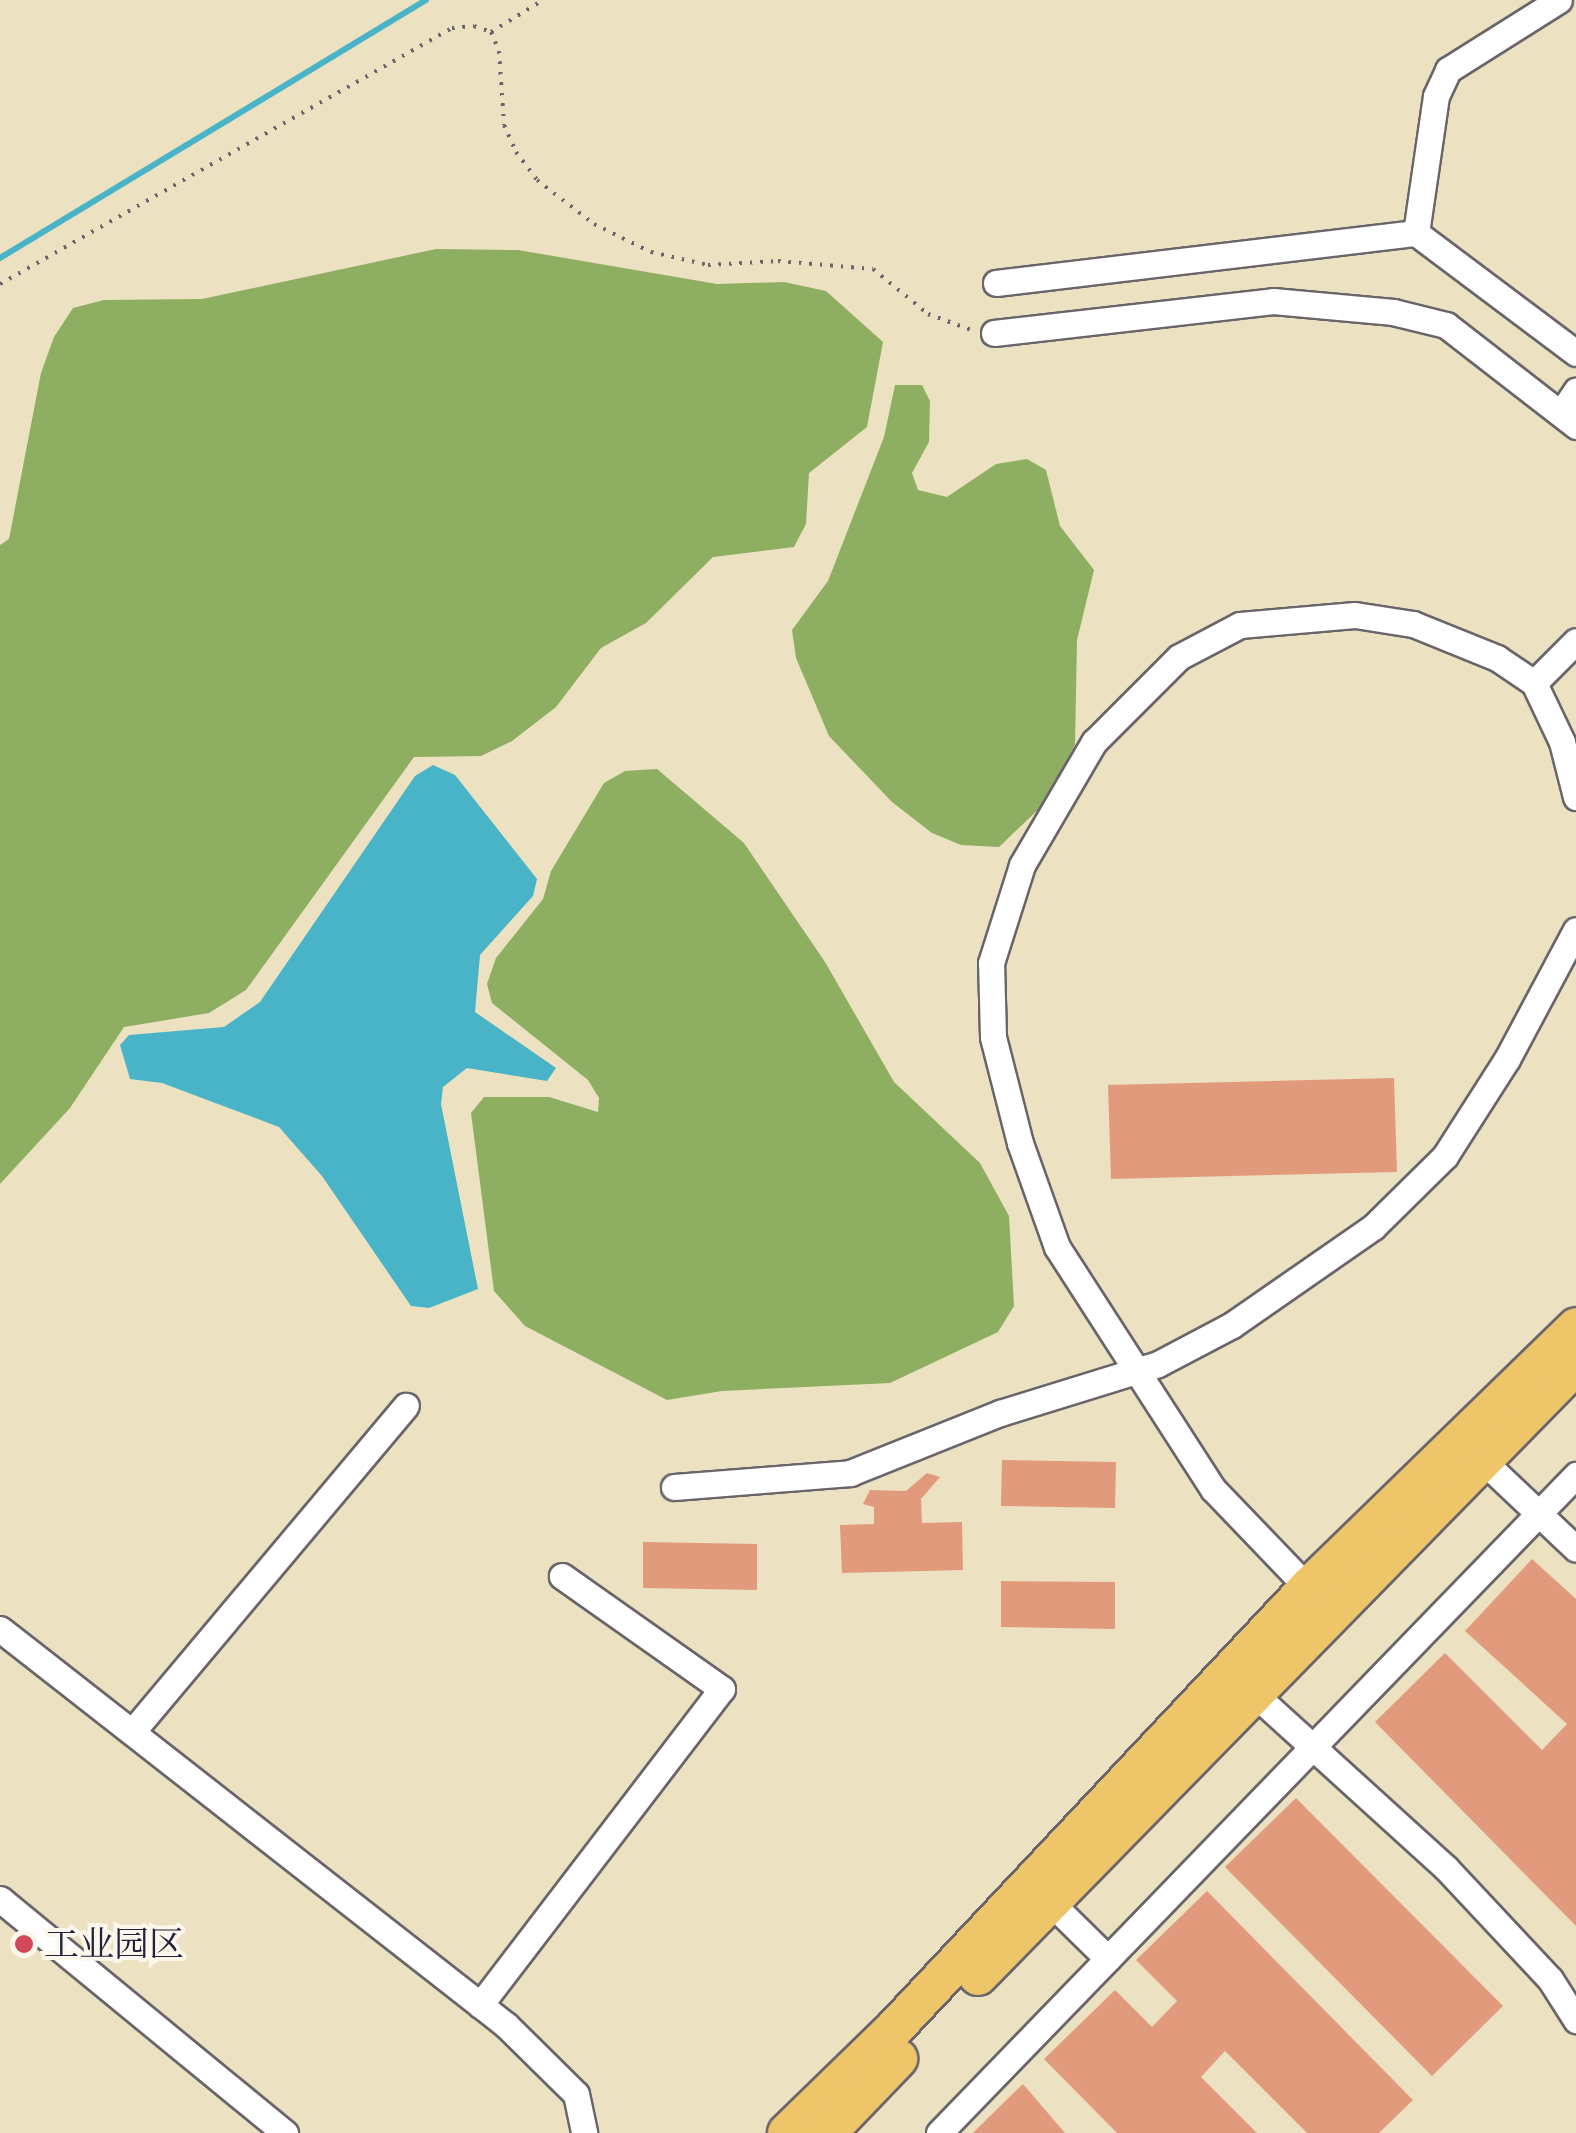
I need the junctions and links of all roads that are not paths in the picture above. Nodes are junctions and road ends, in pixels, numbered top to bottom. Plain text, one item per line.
1 (1559, 0) edge
2 (1416, 234) junction
3 (996, 283) dead end
4 (994, 333) road end
5 (1576, 353) edge
6 (1576, 392) edge
7 (1568, 420) edge
8 (1576, 642) edge
9 (1576, 668) edge
10 (1534, 683) junction
11 (1576, 797) edge
12 (1576, 930) edge
13 (1576, 1327) edge
14 (1576, 1365) edge
15 (1132, 1371) junction
16 (406, 1406) dead end
17 (1482, 1460) junction
18 (1576, 1475) edge
19 (674, 1487) dead end
20 (1538, 1514) junction
21 (1576, 1549) edge
22 (562, 1576) dead end
23 (1308, 1588) junction
24 (0, 1629) edge
25 (1252, 1692) junction
26 (132, 1732) junction
27 (1314, 1746) junction
28 (0, 1900) edge
29 (1050, 1902) junction
30 (1108, 1959) junction
31 (480, 2005) junction
32 (1573, 2007) edge
33 (285, 2133) edge
34 (584, 2133) edge
35 (787, 2133) edge
36 (827, 2133) edge
37 (940, 2133) edge

1 - 2 street
2 - 3 street
2 - 5 street
4 - 7 street
6 - 7 street
8 - 10 street
9 - 10 street
10 - 11 street
10 - 15 street
12 - 15 street
13 - 23 highway
14 - 17 highway
15 - 19 street
15 - 23 street
16 - 26 street
17 - 20 street
17 - 25 highway
18 - 20 street
20 - 21 street
20 - 27 street
22 - 31 street
23 - 35 highway
24 - 26 street
25 - 27 street
25 - 29 highway
26 - 31 street
27 - 30 street
27 - 32 street
28 - 33 street
29 - 30 street
29 - 36 highway
30 - 37 street
31 - 34 street

